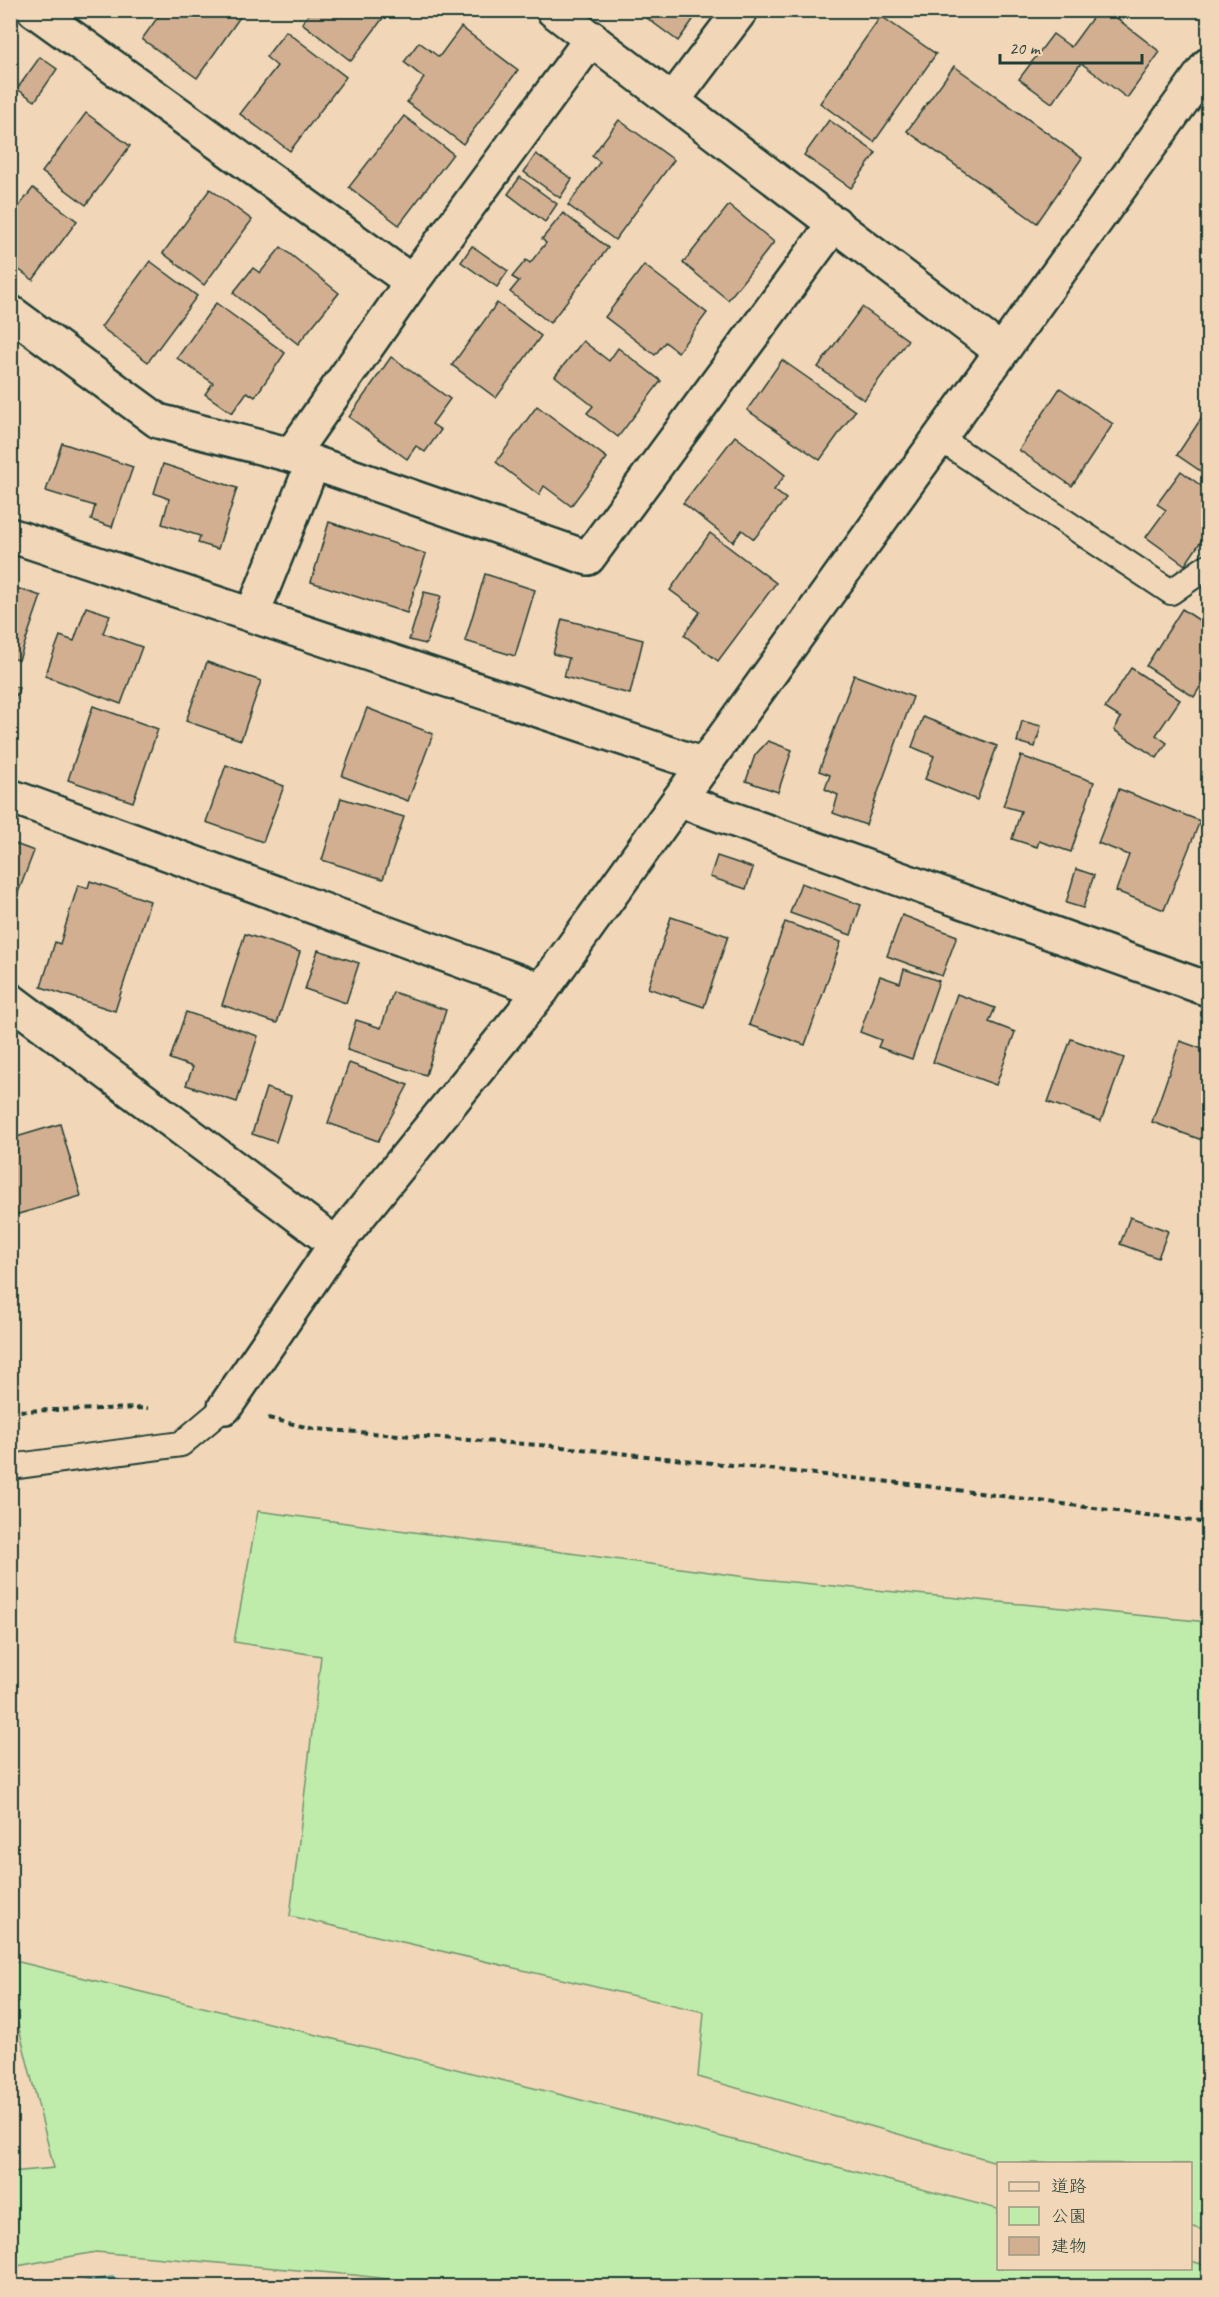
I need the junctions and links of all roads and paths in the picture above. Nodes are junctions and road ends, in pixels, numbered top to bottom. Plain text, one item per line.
1 (34, 10) edge
2 (554, 10) edge
3 (741, 10) edge
4 (592, 38) junction
5 (1209, 65) edge
6 (673, 100) junction
7 (835, 223) junction
8 (412, 282) junction
9 (10, 312) edge
10 (1001, 351) junction
11 (939, 438) junction
12 (302, 459) junction
13 (10, 535) edge
14 (1209, 566) edge
15 (252, 615) junction
16 (704, 765) junction
17 (10, 796) edge
18 (679, 800) junction
19 (1209, 989) edge
20 (542, 990) junction
21 (10, 1000) edge
22 (336, 1244) junction
23 (225, 1407) junction
24 (153, 1408) dead end
25 (10, 1411) edge
26 (10, 1467) edge
27 (1209, 1523) edge

1 - 8 street
2 - 4 street
3 - 6 street
4 - 6 street
4 - 8 street
5 - 10 street
6 - 7 street
7 - 10 street
7 - 12 street
8 - 12 street
9 - 12 street
10 - 11 street
11 - 14 lane
11 - 16 street
12 - 15 street
13 - 15 street
15 - 16 street
16 - 18 street
17 - 20 street
18 - 19 street
18 - 20 street
20 - 22 street
21 - 22 street
22 - 23 street
23 - 26 lane
23 - 27 path
24 - 25 path

